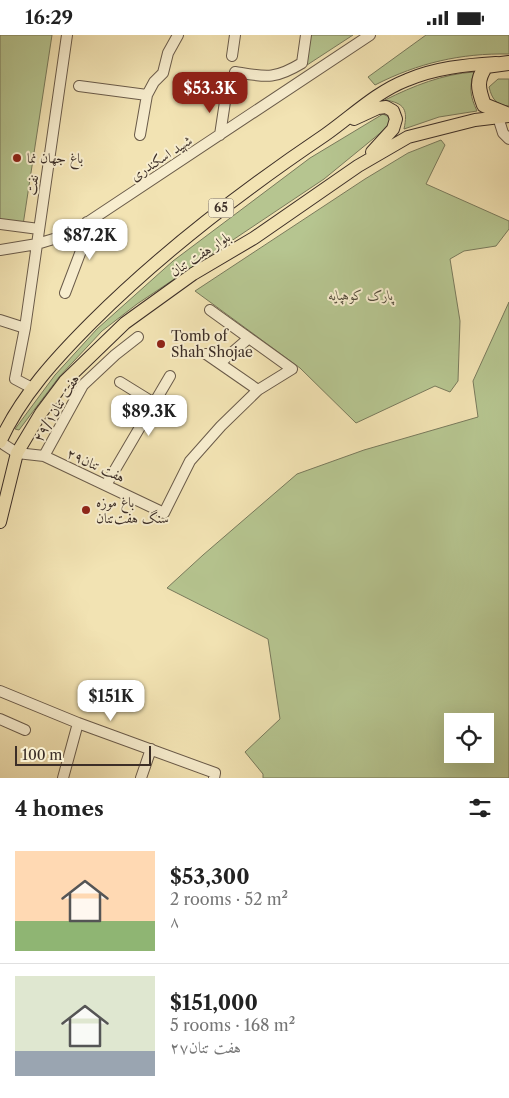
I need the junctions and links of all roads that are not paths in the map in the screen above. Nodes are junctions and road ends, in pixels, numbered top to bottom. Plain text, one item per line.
1 (67, 35) edge
2 (178, 35) edge
3 (235, 35) edge
4 (306, 35) edge
5 (370, 35) edge
6 (232, 56) dead end
7 (506, 63) edge
8 (235, 72) dead end
9 (283, 75) junction
10 (79, 86) dead end
11 (290, 88) junction
12 (147, 95) junction
13 (226, 95) dead end
14 (505, 116) edge
15 (332, 129) junction
16 (140, 135) dead end
17 (220, 135) junction
18 (509, 139) edge
19 (358, 166) junction
20 (87, 222) junction
21 (0, 224) edge
22 (39, 229) junction
23 (37, 244) junction
24 (0, 250) edge
25 (65, 293) dead end
26 (210, 310) dead end
27 (0, 320) edge
28 (25, 328) junction
29 (138, 337) dead end
30 (249, 338) junction
31 (206, 354) dead end
32 (220, 363) junction
33 (170, 376) dead end
34 (120, 382) dead end
35 (32, 388) junction
36 (258, 390) junction
37 (154, 403) junction
38 (0, 442) edge
39 (18, 453) junction
40 (44, 456) junction
41 (106, 485) junction
42 (0, 522) edge
43 (0, 691) edge
44 (0, 719) edge
45 (78, 723) junction
46 (26, 730) dead end
47 (151, 749) junction
48 (214, 775) edge
49 (63, 778) edge
50 (141, 778) edge

1 - 22 street, نفت
2 - 12 street
3 - 6 street
4 - 9 street
5 - 11 street, شهید اسکندری
7 - 14 highway, 65
7 - 15 main road, بلوار هفت تنان / 65
8 - 9 street
9 - 11 street
10 - 12 street
11 - 17 street, شهید اسکندری
12 - 16 street
13 - 17 street
14 - 18 street
14 - 19 main road, بلوار هفت تنان
15 - 19 main road
15 - 35 main road, بلوار هفت تنان / 65
17 - 20 street, شهید اسکندری
19 - 39 main road, بلوار هفت تنان
20 - 23 street, شهید اسکندری
20 - 25 street
21 - 22 street
22 - 23 street, نفت
23 - 24 street, شهید اسکندری
23 - 28 street, نفت
26 - 30 street
27 - 28 street
28 - 35 street, نفت
29 - 40 street, ۲۹/۱هفت تنان
30 - 32 street
30 - 36 street
31 - 32 street
32 - 36 street
33 - 37 street
34 - 37 street
35 - 38 main road, بلوار هفت تنان / 65
36 - 41 street, هفت تنان۲۹
37 - 41 street
38 - 39 street
39 - 40 street, هفت تنان۲۹
39 - 42 main road, بلوار هفت تنان
40 - 41 street, هفت تنان۲۹
43 - 45 street
44 - 46 street
45 - 47 street
45 - 49 street
47 - 48 street
47 - 50 street

